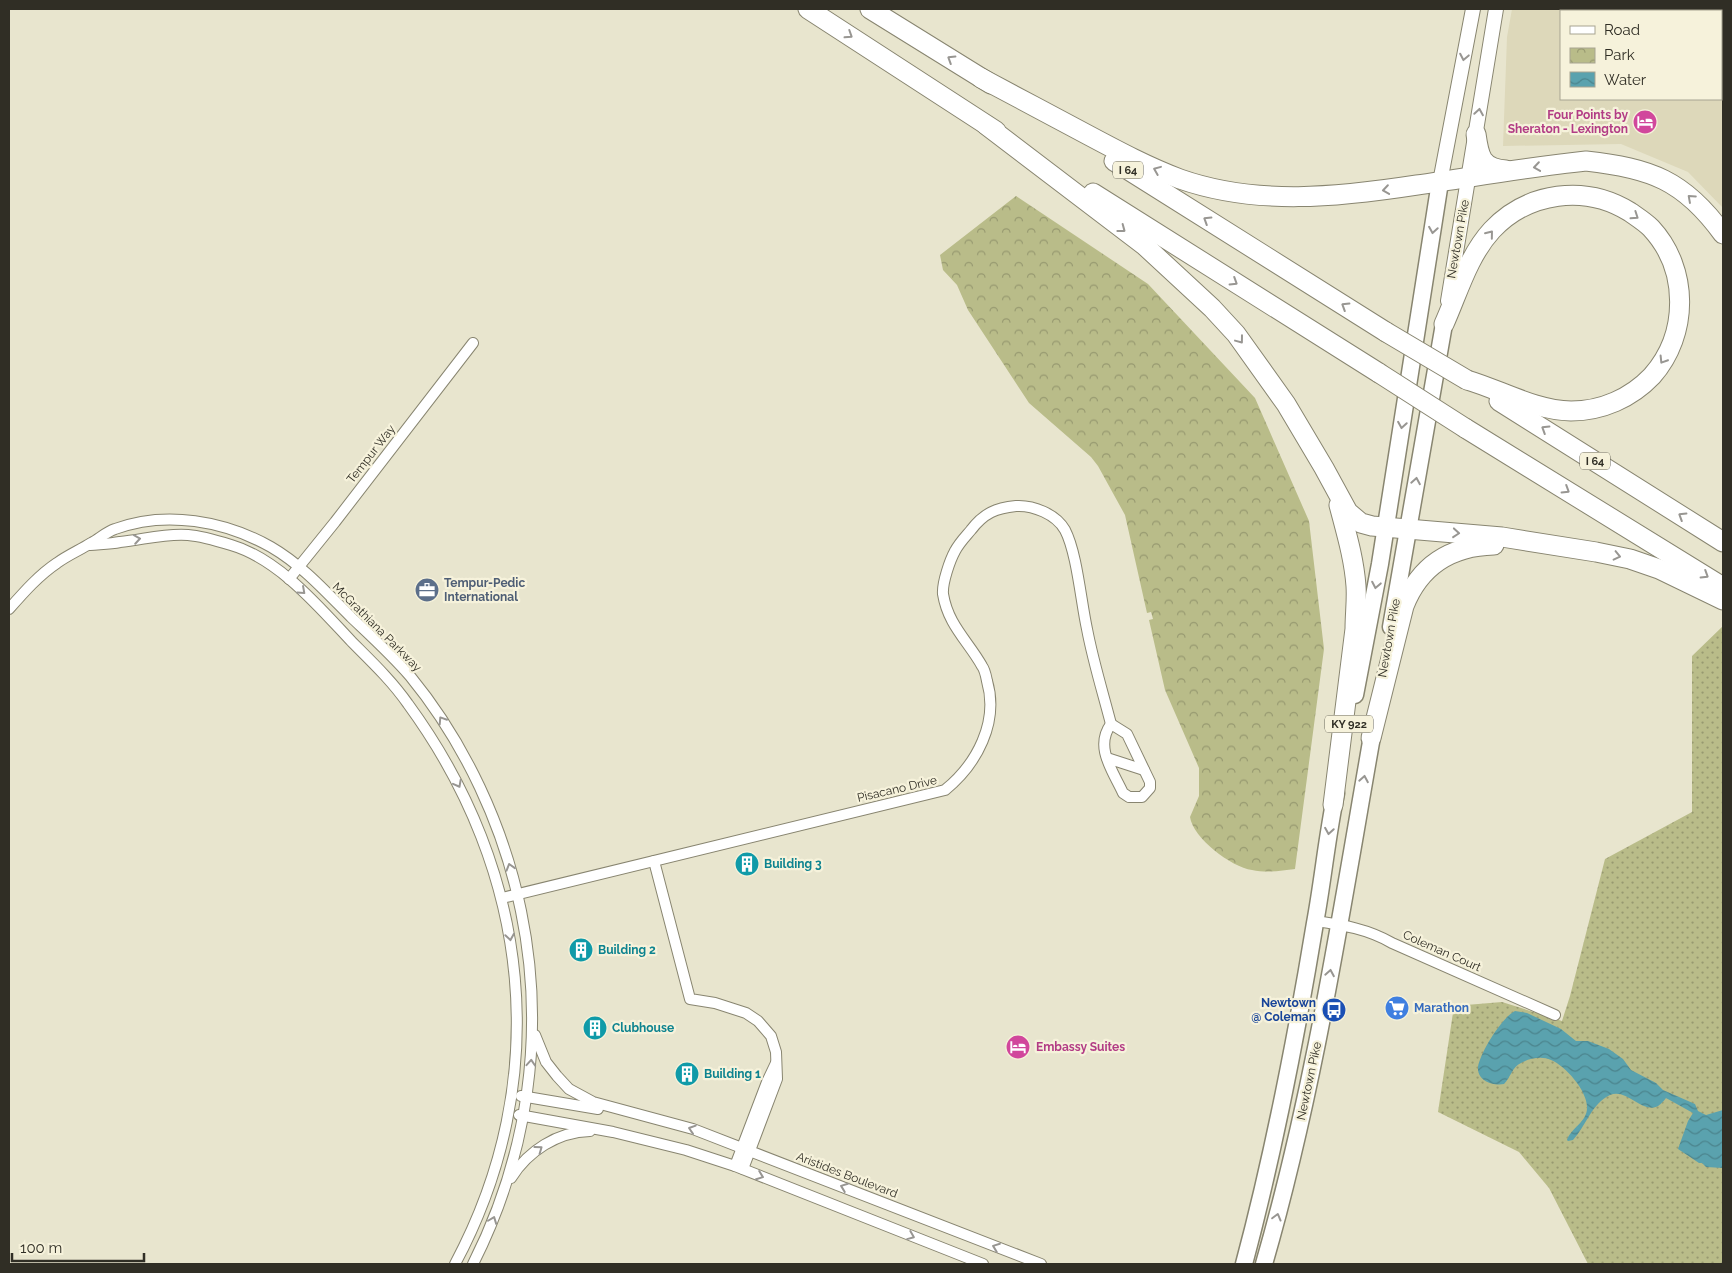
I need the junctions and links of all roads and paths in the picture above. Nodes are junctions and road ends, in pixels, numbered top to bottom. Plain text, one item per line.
1 (808, 9) edge
2 (870, 9) edge
3 (1473, 9) edge
4 (1496, 9) edge
5 (981, 78) junction
6 (986, 125) junction
7 (1476, 134) junction
8 (1515, 170) junction
9 (1469, 178) junction
10 (1440, 182) junction
11 (1723, 234) edge
12 (1444, 324) junction
13 (472, 343) dead end
14 (1467, 380) junction
15 (1336, 492) junction
16 (1386, 526) junction
17 (1408, 529) junction
18 (1723, 542) edge
19 (1536, 543) junction
20 (89, 545) junction
21 (299, 566) junction
22 (288, 579) junction
23 (1723, 587) edge
24 (1723, 600) edge
25 (9, 609) edge
26 (1111, 724) junction
27 (1371, 738) junction
28 (460, 750) junction
29 (1107, 758) junction
30 (444, 760) junction
31 (1144, 770) junction
32 (1333, 805) junction
33 (654, 861) junction
34 (517, 894) junction
35 (502, 898) junction
36 (1316, 921) junction
37 (1338, 924) junction
38 (1555, 1015) dead end
39 (533, 1025) junction
40 (512, 1095) junction
41 (527, 1097) junction
42 (509, 1114) junction
43 (524, 1116) junction
44 (641, 1116) junction
45 (613, 1132) junction
46 (746, 1149) junction
47 (739, 1168) junction
48 (506, 1185) junction
49 (455, 1264) edge
50 (473, 1264) edge
51 (983, 1264) edge
52 (1041, 1264) edge
53 (1244, 1264) edge
54 (1264, 1264) edge

1 -> 6 highway
5 -> 2 highway, I 64
3 -> 10 main road, Newtown Pike / KY 922
7 -> 4 main road, Newtown Pike / KY 922
10 -> 5 highway
14 -> 5 highway, I 64, bridge
6 -> 15 highway
6 -> 23 highway, bridge
7 - 8 highway
7 - 9 main road, Newtown Pike / KY 922
8 - 9 highway
11 -> 8 highway
9 - 10 highway
9 - 12 main road, Newtown Pike / KY 922
10 -> 16 highway, Newtown Pike / KY 922
12 -> 14 highway
17 -> 12 highway, Newtown Pike / KY 922
13 - 21 street, Tempur Way
18 -> 14 highway, I 64
15 - 16 highway
15 - 32 highway
16 - 17 highway
16 -> 32 highway, Newtown Pike / KY 922
17 -> 19 highway
17 - 27 highway, Newtown Pike / KY 922
19 -> 24 highway
19 - 27 highway
20 - 21 street, McGrathiana Parkway
20 -> 22 street, McGrathiana Parkway
20 - 25 street, McGrathiana Parkway
21 - 22 street, Tempur Way
28 -> 21 street, McGrathiana Parkway
22 -> 30 street, McGrathiana Parkway
26 - 29 street
26 - 31 street
26 - 33 street, Pisacano Drive
37 -> 27 highway, Newtown Pike / KY 922
28 - 30 street
34 -> 28 street, McGrathiana Parkway
29 - 31 street
29 - 31 street
30 -> 35 street, McGrathiana Parkway
32 -> 36 highway, Newtown Pike / KY 922
33 - 34 street, Pisacano Drive
33 - 46 street
34 - 35 street, Pisacano Drive
34 - 39 street, McGrathiana Parkway
35 -> 40 street, McGrathiana Parkway
36 - 37 street, Coleman Court
36 - 53 highway, Newtown Pike / KY 922
37 - 38 street, Coleman Court
54 -> 37 highway, Newtown Pike / KY 922
41 -> 39 street, McGrathiana Parkway
39 - 44 street, Aristides Boulevard
40 - 41 street, Aristides Boulevard
40 - 42 street, McGrathiana Parkway
41 - 43 street, McGrathiana Parkway
41 - 44 street, Aristides Boulevard
42 - 43 street
42 - 49 street, McGrathiana Parkway
43 - 45 street
43 - 48 street, McGrathiana Parkway
46 -> 44 street, Aristides Boulevard
45 - 47 street
48 -> 45 street
46 - 47 street
52 -> 46 street, Aristides Boulevard
47 -> 51 street
50 -> 48 street, McGrathiana Parkway

